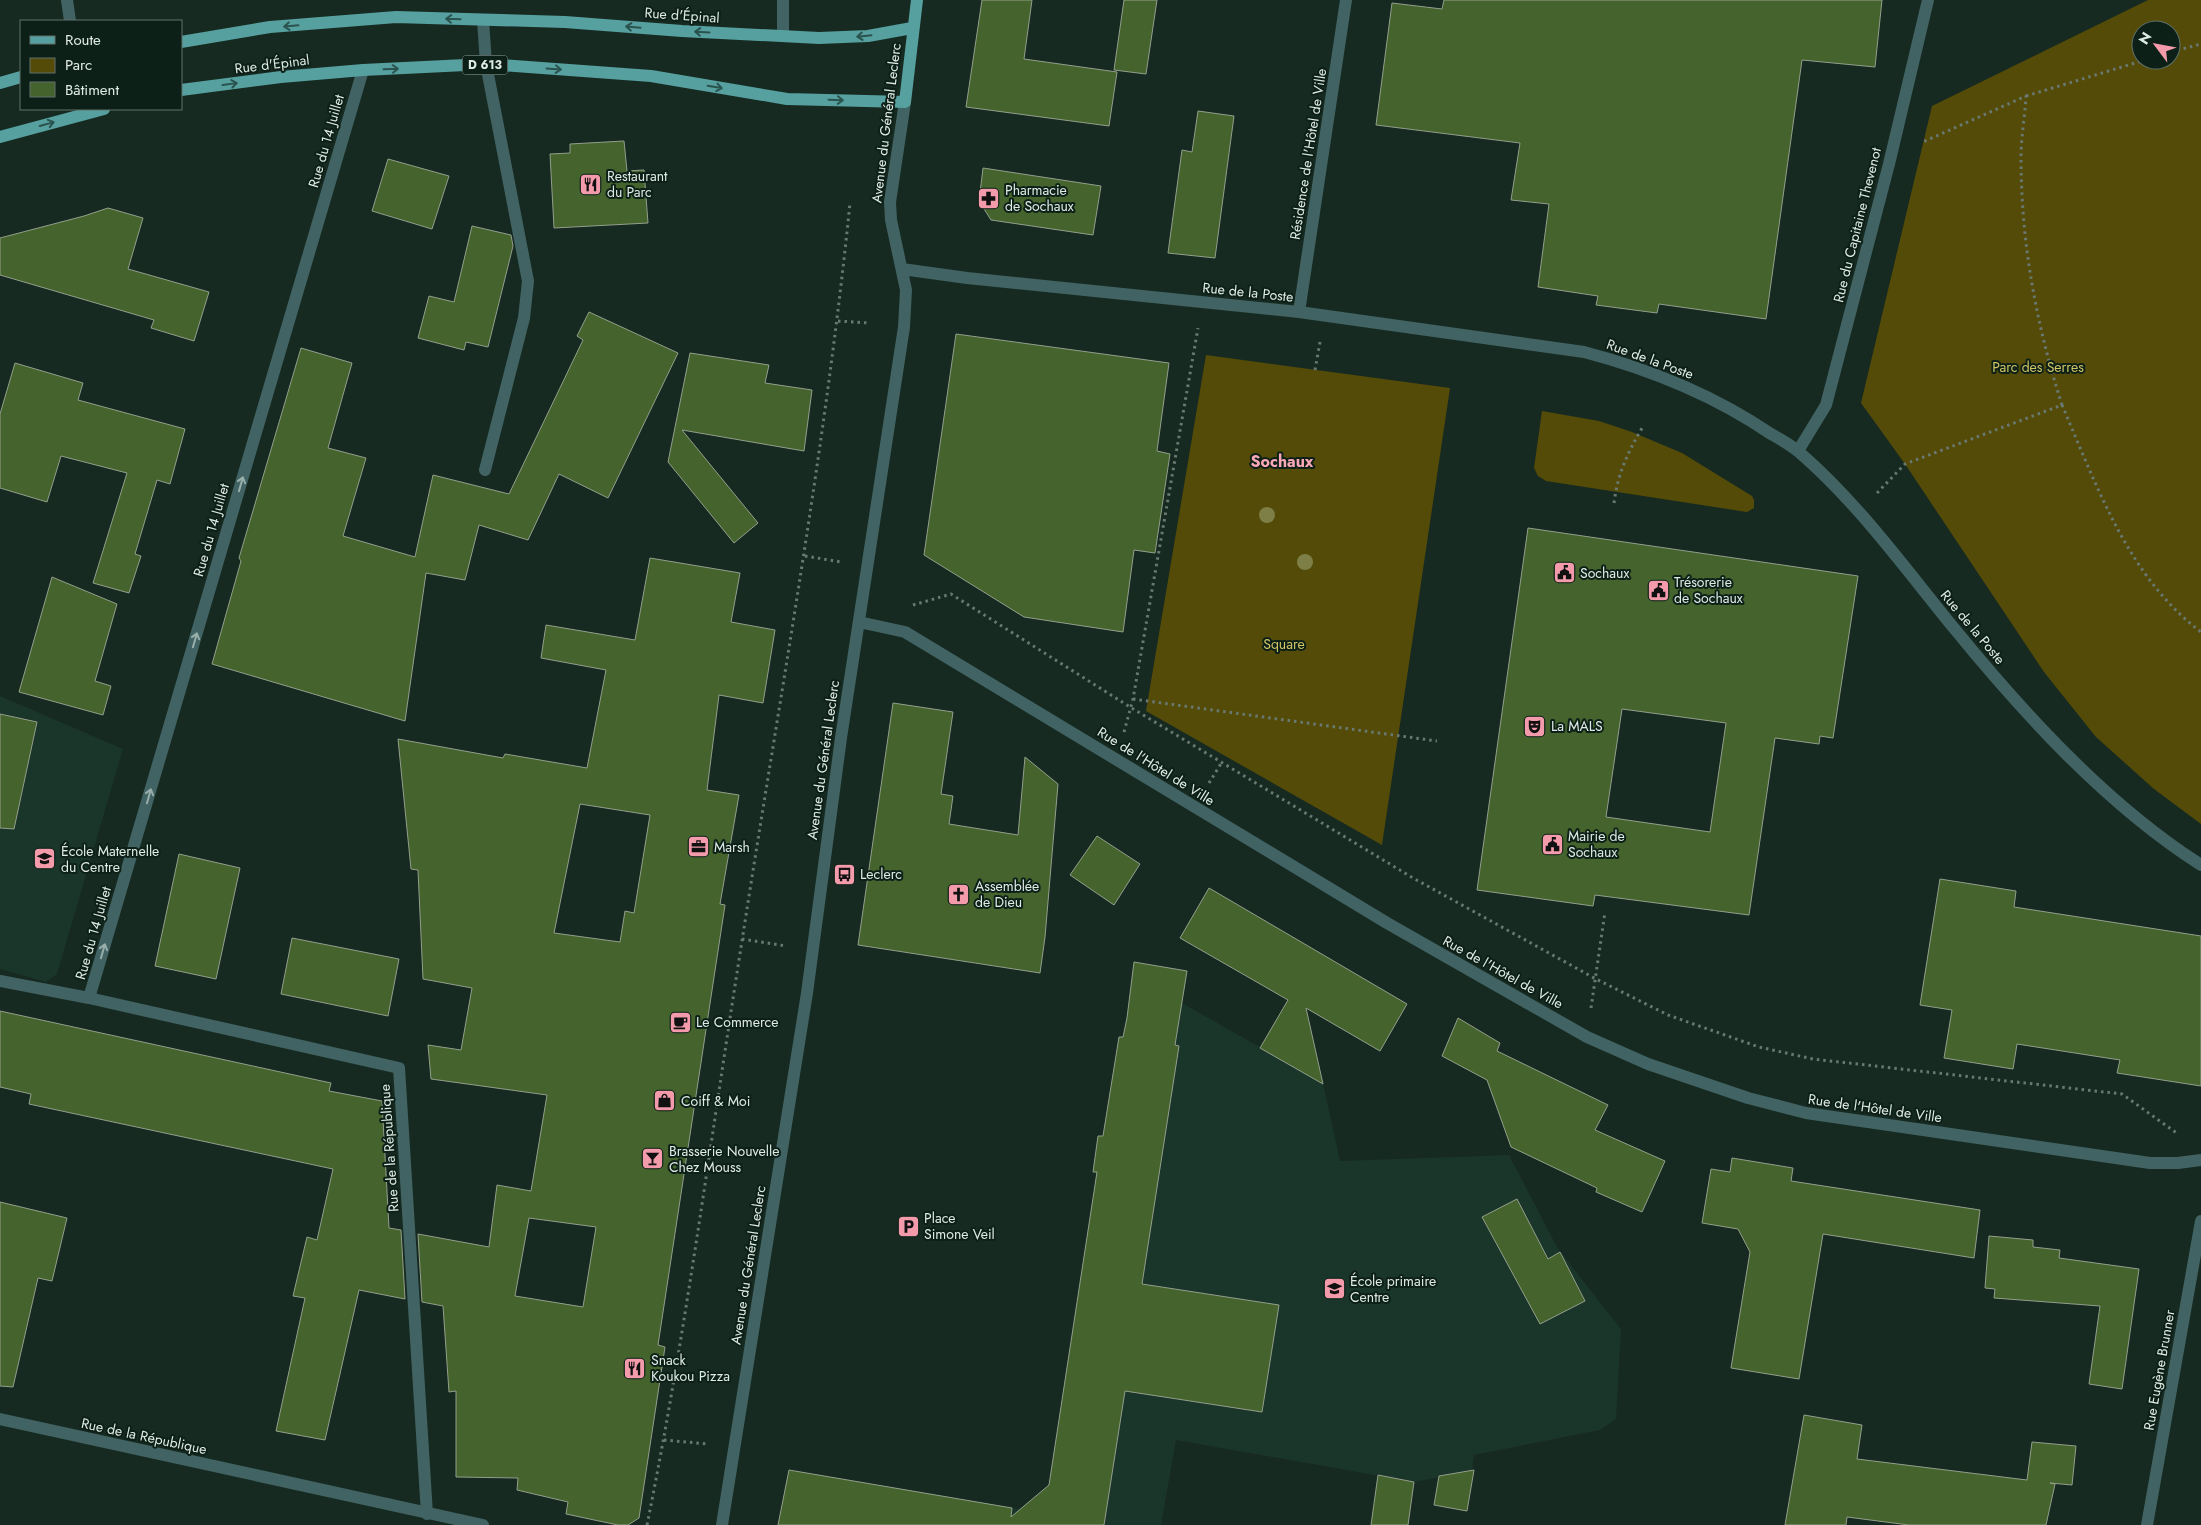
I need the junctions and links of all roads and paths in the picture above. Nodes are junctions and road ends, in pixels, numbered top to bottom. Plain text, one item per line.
1 (67, 0) edge
2 (784, 0) edge
3 (917, 0) edge
4 (1346, 0) edge
5 (1928, 0) edge
6 (70, 20) edge
7 (483, 20) junction
8 (912, 28) junction
9 (783, 36) junction
10 (182, 42) edge
11 (2201, 44) edge
12 (2181, 49) edge
13 (486, 64) junction
14 (2131, 64) edge
15 (363, 70) junction
16 (20, 77) edge
17 (0, 83) edge
18 (182, 90) edge
19 (2026, 96) junction
20 (905, 102) junction
21 (96, 110) edge
22 (81, 112) edge
23 (0, 137) edge
24 (1888, 164) junction
25 (850, 203) dead end
26 (902, 269) junction
27 (1202, 302) junction
28 (1299, 312) junction
29 (838, 321) junction
30 (869, 323) dead end
31 (2062, 405) junction
32 (1642, 428) dead end
33 (1798, 451) junction
34 (485, 470) dead end
35 (1614, 503) dead end
36 (1859, 511) junction
37 (805, 556) junction
38 (867, 565) junction
39 (859, 622) junction
40 (905, 632) junction
41 (2201, 632) edge
42 (1133, 700) junction
43 (1130, 707) junction
44 (1437, 742) dead end
45 (1110, 755) junction
46 (2201, 865) edge
47 (1605, 912) dead end
48 (742, 939) junction
49 (812, 950) junction
50 (1596, 979) junction
51 (0, 981) edge
52 (89, 998) junction
53 (1587, 1037) junction
54 (2185, 1139) dead end
55 (2201, 1160) edge
56 (2201, 1221) edge
57 (0, 1419) edge
58 (664, 1440) junction
59 (735, 1447) junction
60 (427, 1514) junction
61 (483, 1525) edge
62 (648, 1525) edge
63 (722, 1525) edge
64 (2148, 1525) edge

1 - 6 street
2 - 9 street
3 - 8 main road, Avenue du Général Leclerc
4 - 28 street, Résidence de l'Hôtel de Ville
5 - 24 street, Rue du Capitaine Thevenot
9 -> 7 main road, Rue d'Épinal
7 -> 10 main road, Rue d'Épinal
7 - 13 street
8 -> 9 main road, Rue d'Épinal
8 - 20 main road, Avenue du Général Leclerc
11 - 12 path
15 -> 13 main road, Rue d'Épinal / D 613
13 -> 20 main road, Rue d'Épinal / D 613
13 - 34 street
14 - 19 path
18 -> 15 main road, Rue d'Épinal / D 613
52 -> 15 street, Rue du 14 Juillet
16 - 17 main road
19 - 24 path
19 - 31 path
20 - 26 street, Avenue du Général Leclerc
21 - 22 main road
23 -> 22 main road
24 - 33 street, Rue du Capitaine Thevenot
25 - 29 path
26 - 27 street, Rue de la Poste
26 - 38 street, Avenue du Général Leclerc
27 - 28 street, Rue de la Poste
27 - 42 path
28 - 33 street, Rue de la Poste
29 - 30 path
29 - 37 path
31 - 36 path
31 - 41 path
32 - 35 path
33 - 36 street, Rue de la Poste
36 - 46 street, Rue de la Poste
37 - 38 path
37 - 48 path
38 - 39 street, Avenue du Général Leclerc
39 - 40 street, Rue de l'Hôtel de Ville
39 - 49 street, Avenue du Général Leclerc
40 - 43 path
40 - 45 street, Rue de l'Hôtel de Ville
42 - 43 path
42 - 44 path
43 - 45 path
43 - 50 path
45 - 53 street, Rue de l'Hôtel de Ville
47 - 50 path
48 - 49 path
48 - 58 path
49 - 59 street, Avenue du Général Leclerc
50 - 53 path
50 - 54 path
51 - 52 street, Rue de la République
52 - 60 street, Rue de la République
53 - 55 street, Rue de l'Hôtel de Ville
56 - 64 street, Rue Eugène Brunner
57 - 60 street, Rue de la République
58 - 59 path
58 - 62 path
59 - 63 street, Avenue du Général Leclerc
60 - 61 street, Rue de la République

